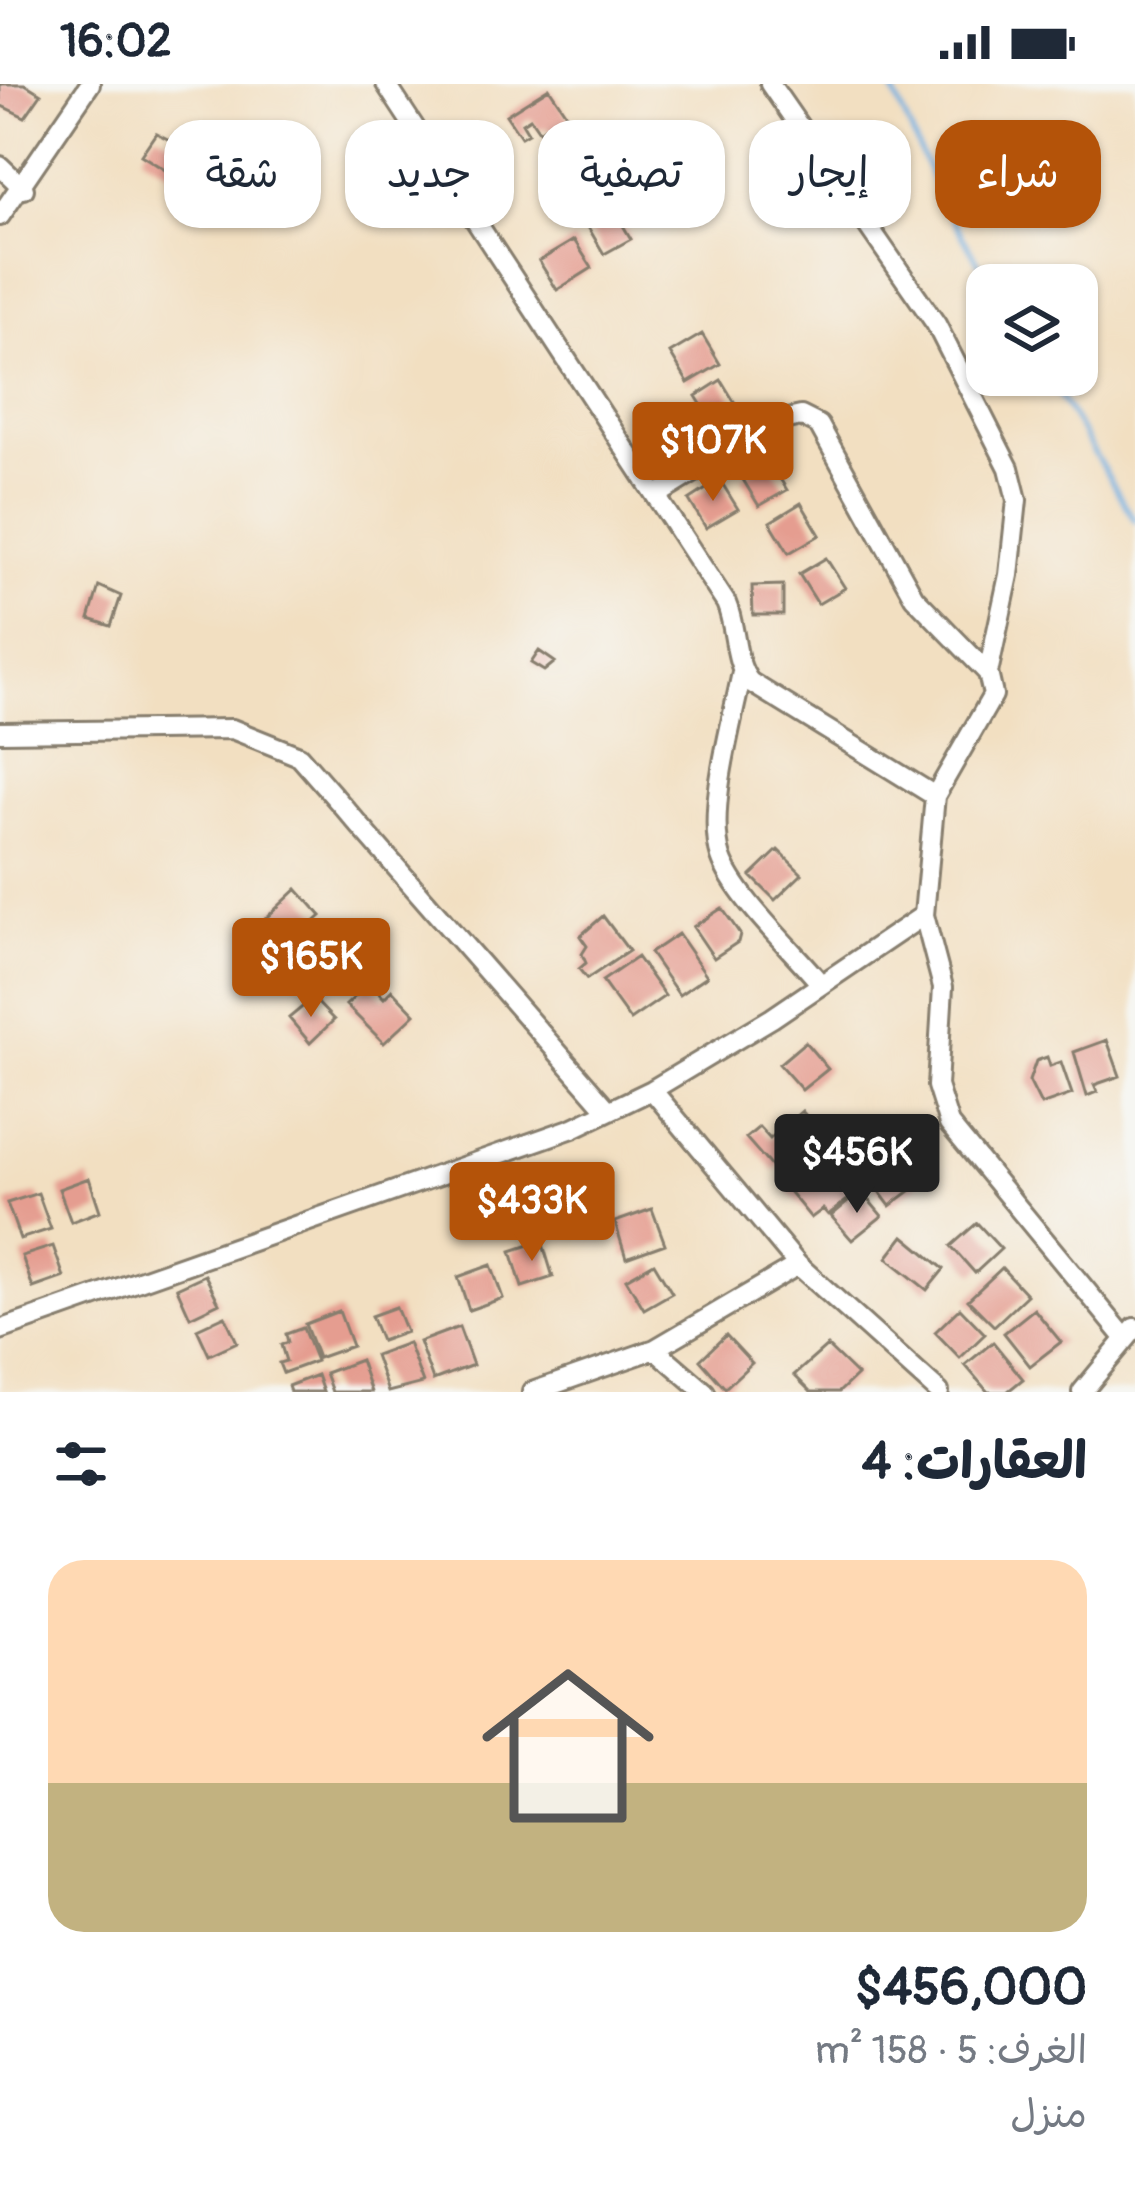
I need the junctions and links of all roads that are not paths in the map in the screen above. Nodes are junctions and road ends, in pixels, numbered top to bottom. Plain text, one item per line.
1 (90, 84) edge
2 (386, 84) edge
3 (770, 84) edge
4 (0, 166) edge
5 (24, 189) junction
6 (0, 217) edge
7 (657, 495) junction
8 (742, 672) junction
9 (988, 673) junction
10 (0, 732) edge
11 (935, 796) junction
12 (924, 915) junction
13 (819, 982) junction
14 (652, 1090) junction
15 (608, 1110) junction
16 (798, 1265) junction
17 (0, 1330) edge
18 (1130, 1334) edge
19 (656, 1349) junction
20 (532, 1392) edge
21 (705, 1392) edge
22 (940, 1392) edge
23 (1082, 1392) edge

1 - 5 street
2 - 7 street
3 - 9 street
4 - 5 street
5 - 6 street
7 - 8 street
7 - 9 street
8 - 11 street
8 - 13 street
9 - 11 street
10 - 15 street
11 - 12 street
12 - 13 street
12 - 18 street
13 - 14 street
14 - 15 street
14 - 16 street
15 - 17 street
16 - 19 street
16 - 22 street
18 - 23 street
19 - 20 street
19 - 21 street

